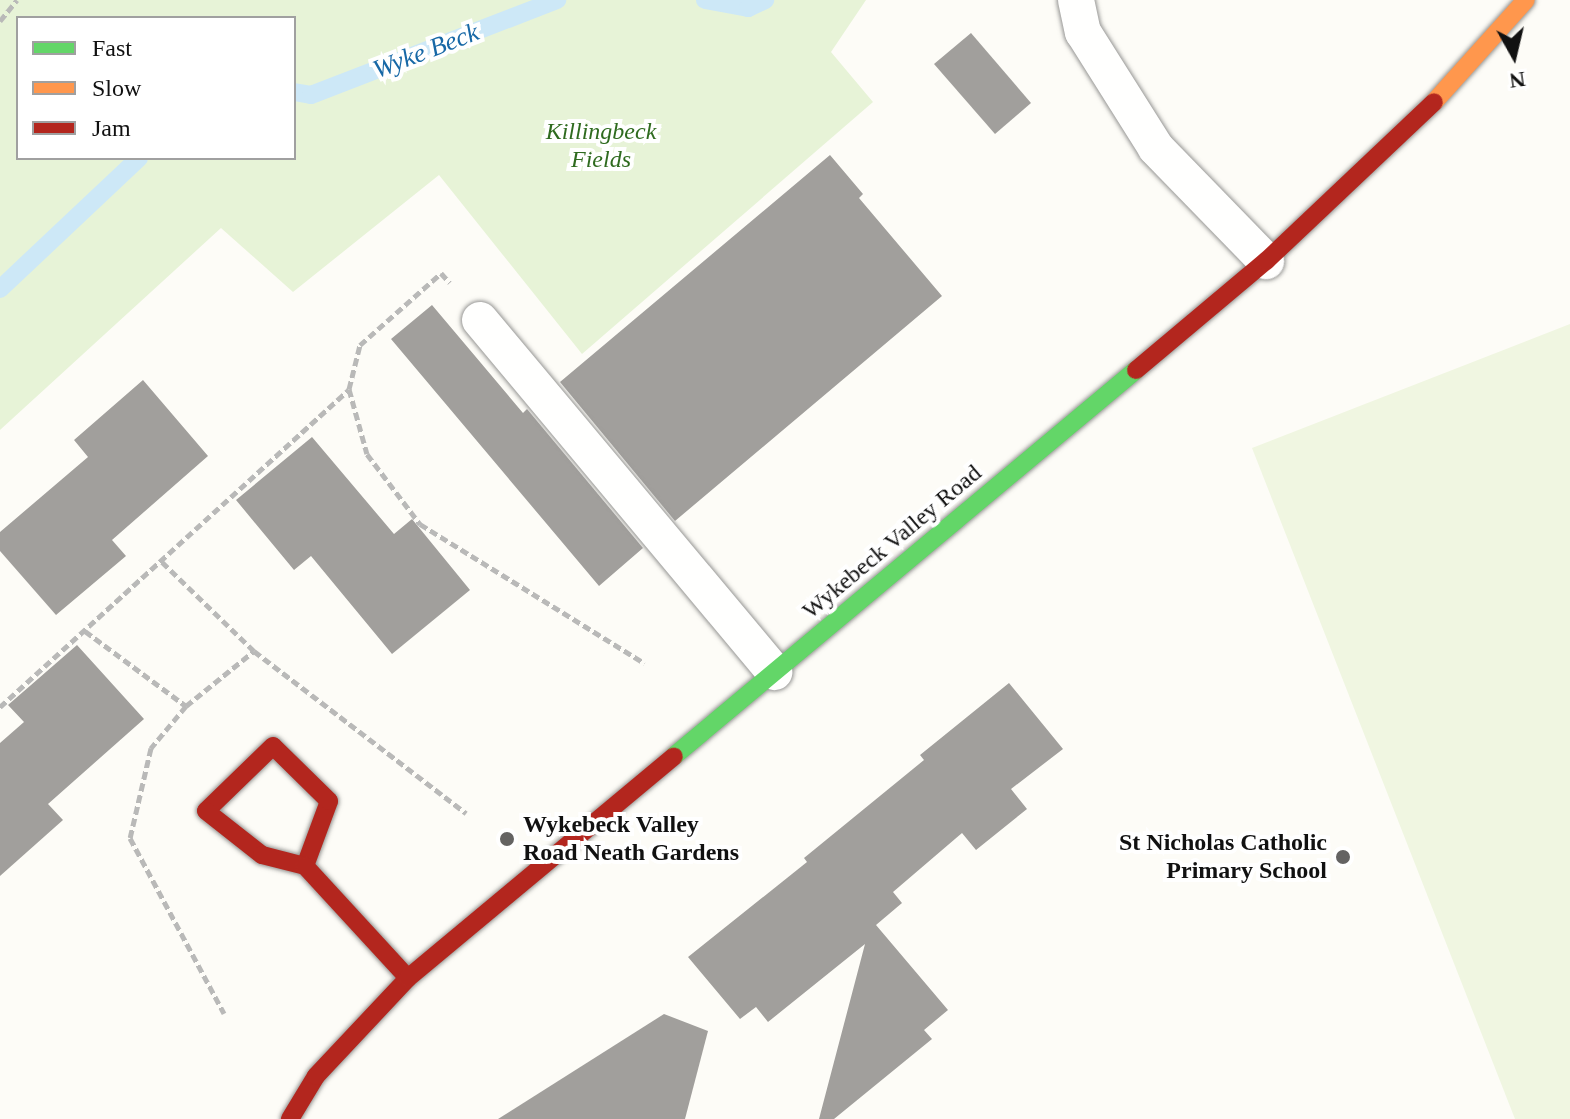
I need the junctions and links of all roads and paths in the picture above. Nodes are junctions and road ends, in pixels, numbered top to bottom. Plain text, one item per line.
1 (17, 0) edge
2 (1076, 0) edge
3 (1526, 0) edge
4 (0, 21) edge
5 (1266, 261) junction
6 (480, 320) joint
7 (349, 389) junction
8 (161, 561) junction
9 (84, 631) junction
10 (254, 651) junction
11 (644, 663) dead end
12 (774, 672) junction
13 (186, 706) junction
14 (0, 707) edge
15 (466, 813) dead end
16 (305, 866) junction
17 (408, 978) junction
18 (224, 1013) dead end
19 (290, 1119) edge

1 - 4 path
2 - 5 lane
3 - 5 street, Wykebeck Valley Road
5 - 12 street, Wykebeck Valley Road
6 - 7 path
6 - 12 lane
7 - 8 path
7 - 11 path
8 - 9 path
8 - 10 path
9 - 13 path
9 - 14 path
10 - 13 path
10 - 15 path
12 - 17 street, Wykebeck Valley Road
13 - 18 path
16 - 16 street
16 - 17 street
17 - 19 street, Wykebeck Valley Road

